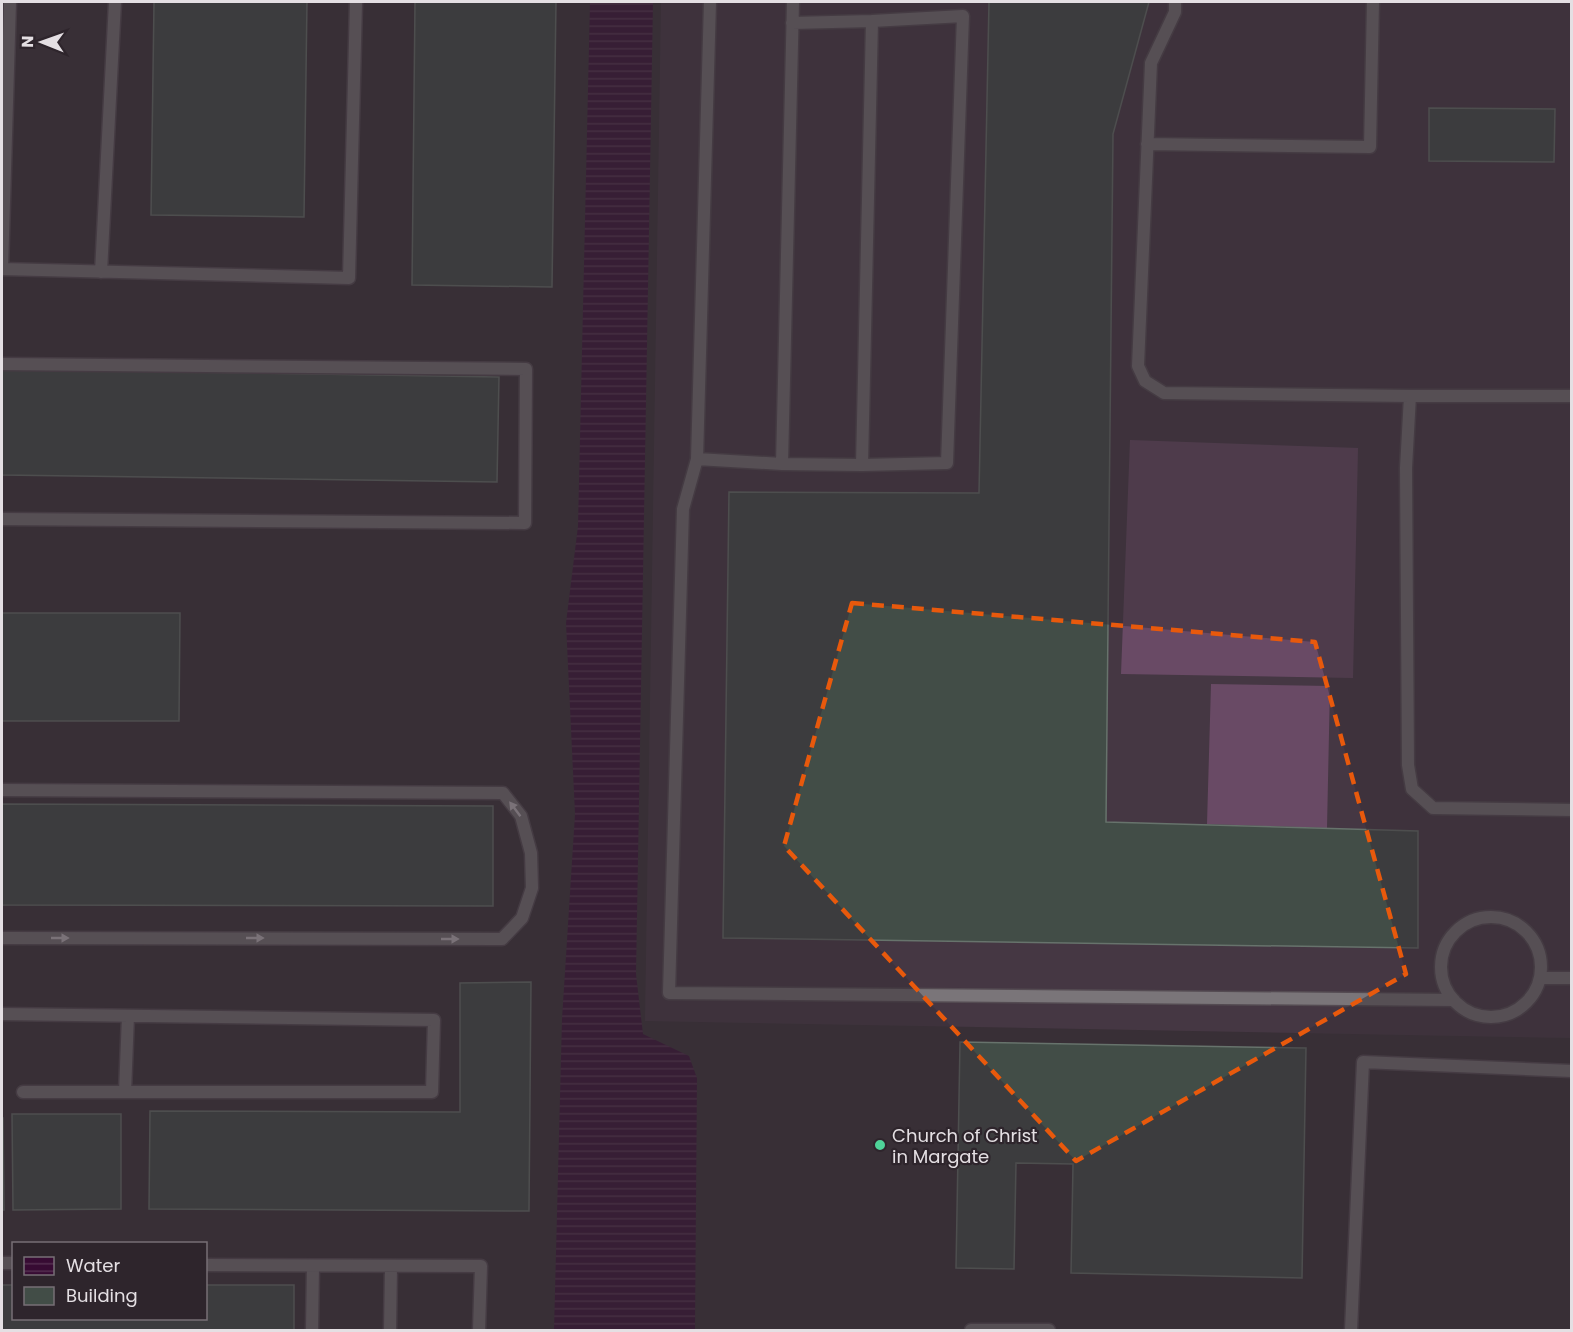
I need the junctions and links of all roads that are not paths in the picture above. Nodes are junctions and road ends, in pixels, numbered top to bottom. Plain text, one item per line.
1 (10, 2) edge
2 (115, 2) edge
3 (356, 2) edge
4 (710, 2) edge
5 (793, 2) edge
6 (1175, 2) edge
7 (1373, 2) edge
8 (872, 21) junction
9 (792, 23) junction
10 (1147, 144) junction
11 (2, 269) edge
12 (101, 272) junction
13 (2, 364) edge
14 (1410, 396) junction
15 (1572, 396) edge
16 (697, 459) junction
17 (782, 464) junction
18 (862, 465) junction
19 (2, 519) edge
20 (2, 790) edge
21 (1572, 810) edge
22 (2, 938) edge
23 (1540, 978) junction
24 (1572, 978) edge
25 (1454, 1000) junction
26 (2, 1014) edge
27 (128, 1016) junction
28 (1572, 1071) edge
29 (23, 1092) dead end
30 (125, 1092) junction
31 (207, 1265) edge
32 (313, 1266) junction
33 (391, 1267) junction
34 (312, 1330) edge
35 (390, 1330) edge
36 (479, 1330) edge
37 (971, 1330) edge
38 (1049, 1330) edge
39 (1351, 1330) edge

1 - 11 lane
2 - 12 lane
3 - 12 lane
4 - 16 lane
5 - 9 lane
6 - 10 lane
7 - 10 lane
8 - 9 lane
8 - 18 lane
8 - 18 lane
9 - 17 lane
10 - 14 lane
11 - 12 lane
13 - 19 lane
14 - 15 lane
14 - 21 lane
16 - 17 lane
16 - 25 lane
17 - 18 lane
22 -> 20 lane
23 - 24 lane
23 - 25 lane
23 - 25 lane
26 - 27 lane
27 - 30 lane
27 - 30 lane
28 - 39 lane
29 - 30 lane
31 - 32 lane
32 - 33 lane
32 - 34 lane
33 - 35 lane
33 - 36 lane
37 - 38 lane

